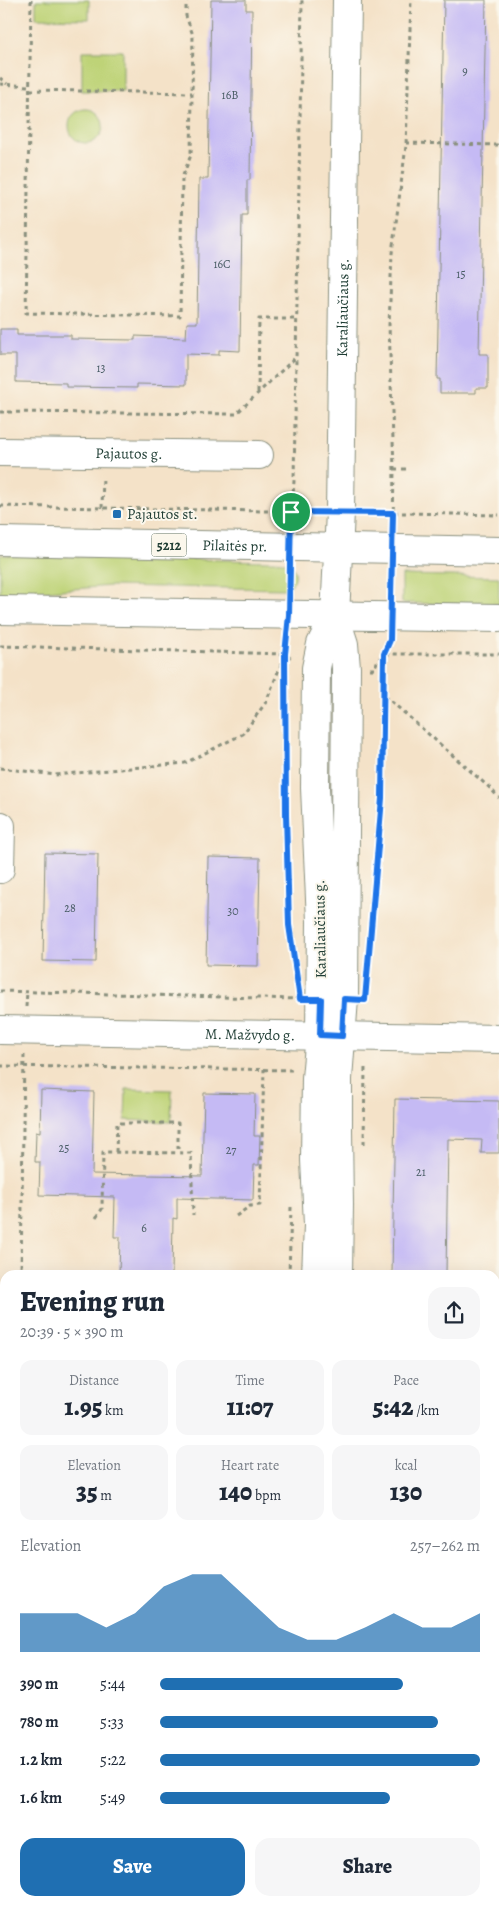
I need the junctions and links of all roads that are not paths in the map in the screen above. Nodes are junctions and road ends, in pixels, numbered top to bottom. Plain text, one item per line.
1 (347, 0) edge
2 (0, 452) edge
3 (258, 455) dead end
4 (0, 541) edge
5 (338, 548) junction
6 (499, 551) edge
7 (0, 610) edge
8 (335, 616) junction
9 (499, 618) edge
10 (1, 826) edge
11 (0, 869) edge
12 (13, 1030) edge
13 (342, 1036) junction
14 (499, 1039) edge
15 (316, 1270) edge
16 (338, 1270) edge

1 - 5 street, Karaliaučiaus g.
2 - 3 street, Pajautos g.
4 - 5 street, Pilaitės pr. / 5212
5 - 6 street, Pilaitės pr. / 5212
5 - 8 street, Karaliaučiaus g.
7 - 8 street
8 - 9 street
8 - 13 street, Karaliaučiaus g.
8 - 13 street, Karaliaučiaus g.
10 - 11 street
12 - 13 street, M. Mažvydo g.
13 - 14 street, M. Mažvydo g.
13 - 15 street, Karaliaučiaus g.
13 - 16 street, Karaliaučiaus g.

